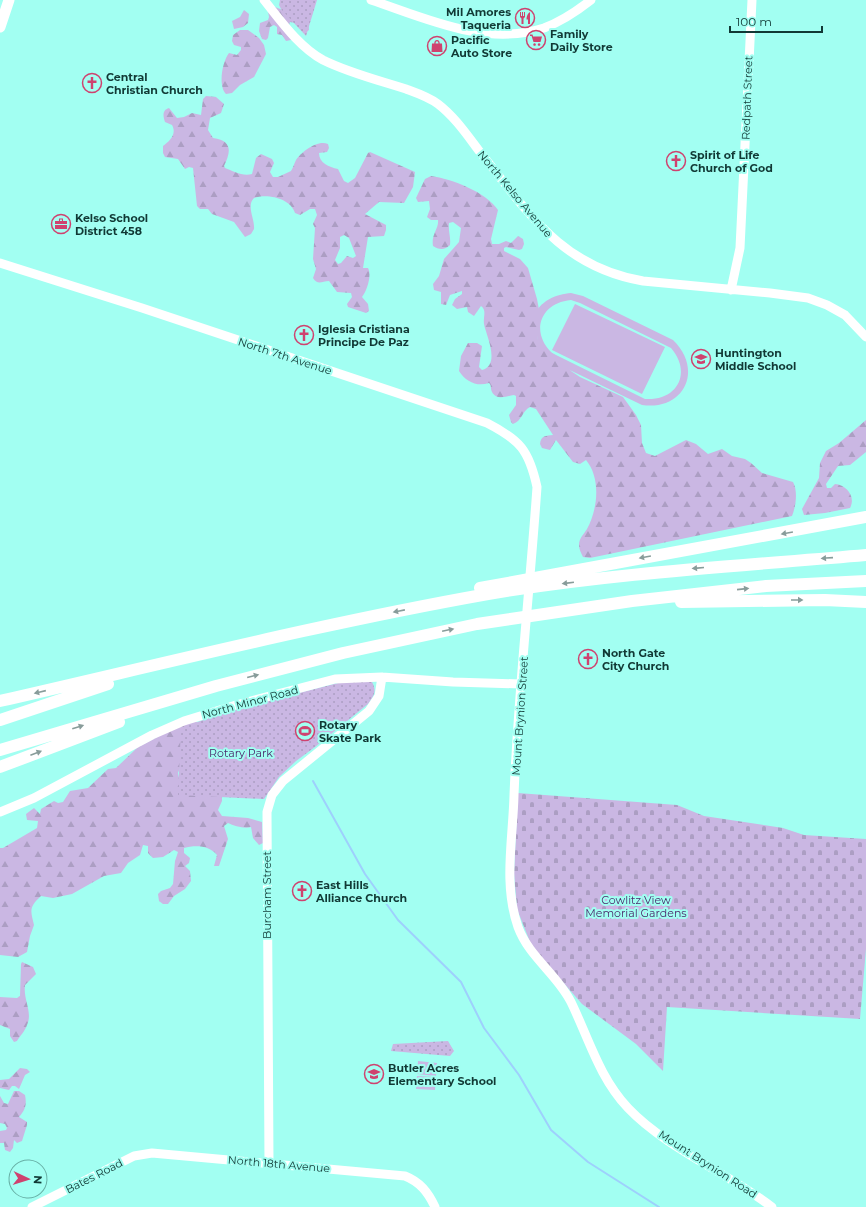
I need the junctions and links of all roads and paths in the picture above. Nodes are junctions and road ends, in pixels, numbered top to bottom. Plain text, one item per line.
1 (9, 0) edge
2 (265, 0) edge
3 (371, 0) edge
4 (591, 0) edge
5 (752, 0) edge
6 (0, 27) edge
7 (0, 263) edge
8 (730, 290) junction
9 (866, 337) edge
10 (538, 487) joint
11 (866, 517) edge
12 (866, 555) edge
13 (866, 581) edge
14 (632, 601) junction
15 (866, 602) edge
16 (426, 606) junction
17 (174, 662) junction
18 (382, 677) junction
19 (521, 684) junction
20 (216, 686) junction
21 (0, 701) edge
22 (0, 720) edge
23 (0, 750) edge
24 (0, 767) edge
25 (0, 812) edge
26 (526, 942) joint
27 (134, 1156) joint
28 (269, 1163) junction
29 (32, 1207) edge
30 (435, 1207) edge
31 (772, 1207) edge

1 - 6 main road
2 - 8 street, North Kelso Avenue
3 - 4 street
5 - 8 street, Redpath Street
7 - 10 street, North 7th Avenue
8 - 9 street, North Kelso Avenue
10 - 19 street, Mount Brynion Street
11 -> 16 highway
12 -> 16 highway
14 -> 13 highway
14 -> 15 highway
20 -> 14 highway
16 -> 17 highway
17 -> 21 highway
17 - 22 highway
18 - 19 street, North Minor Road
18 - 25 street, North Minor Road
18 - 28 street, Burcham Street
19 - 26 street, Mount Brynion Street
23 -> 20 highway
24 -> 20 highway
26 - 31 street, Mount Brynion Road
27 - 28 street, North 18th Avenue
27 - 29 street, Bates Road
28 - 30 street, North 18th Avenue

